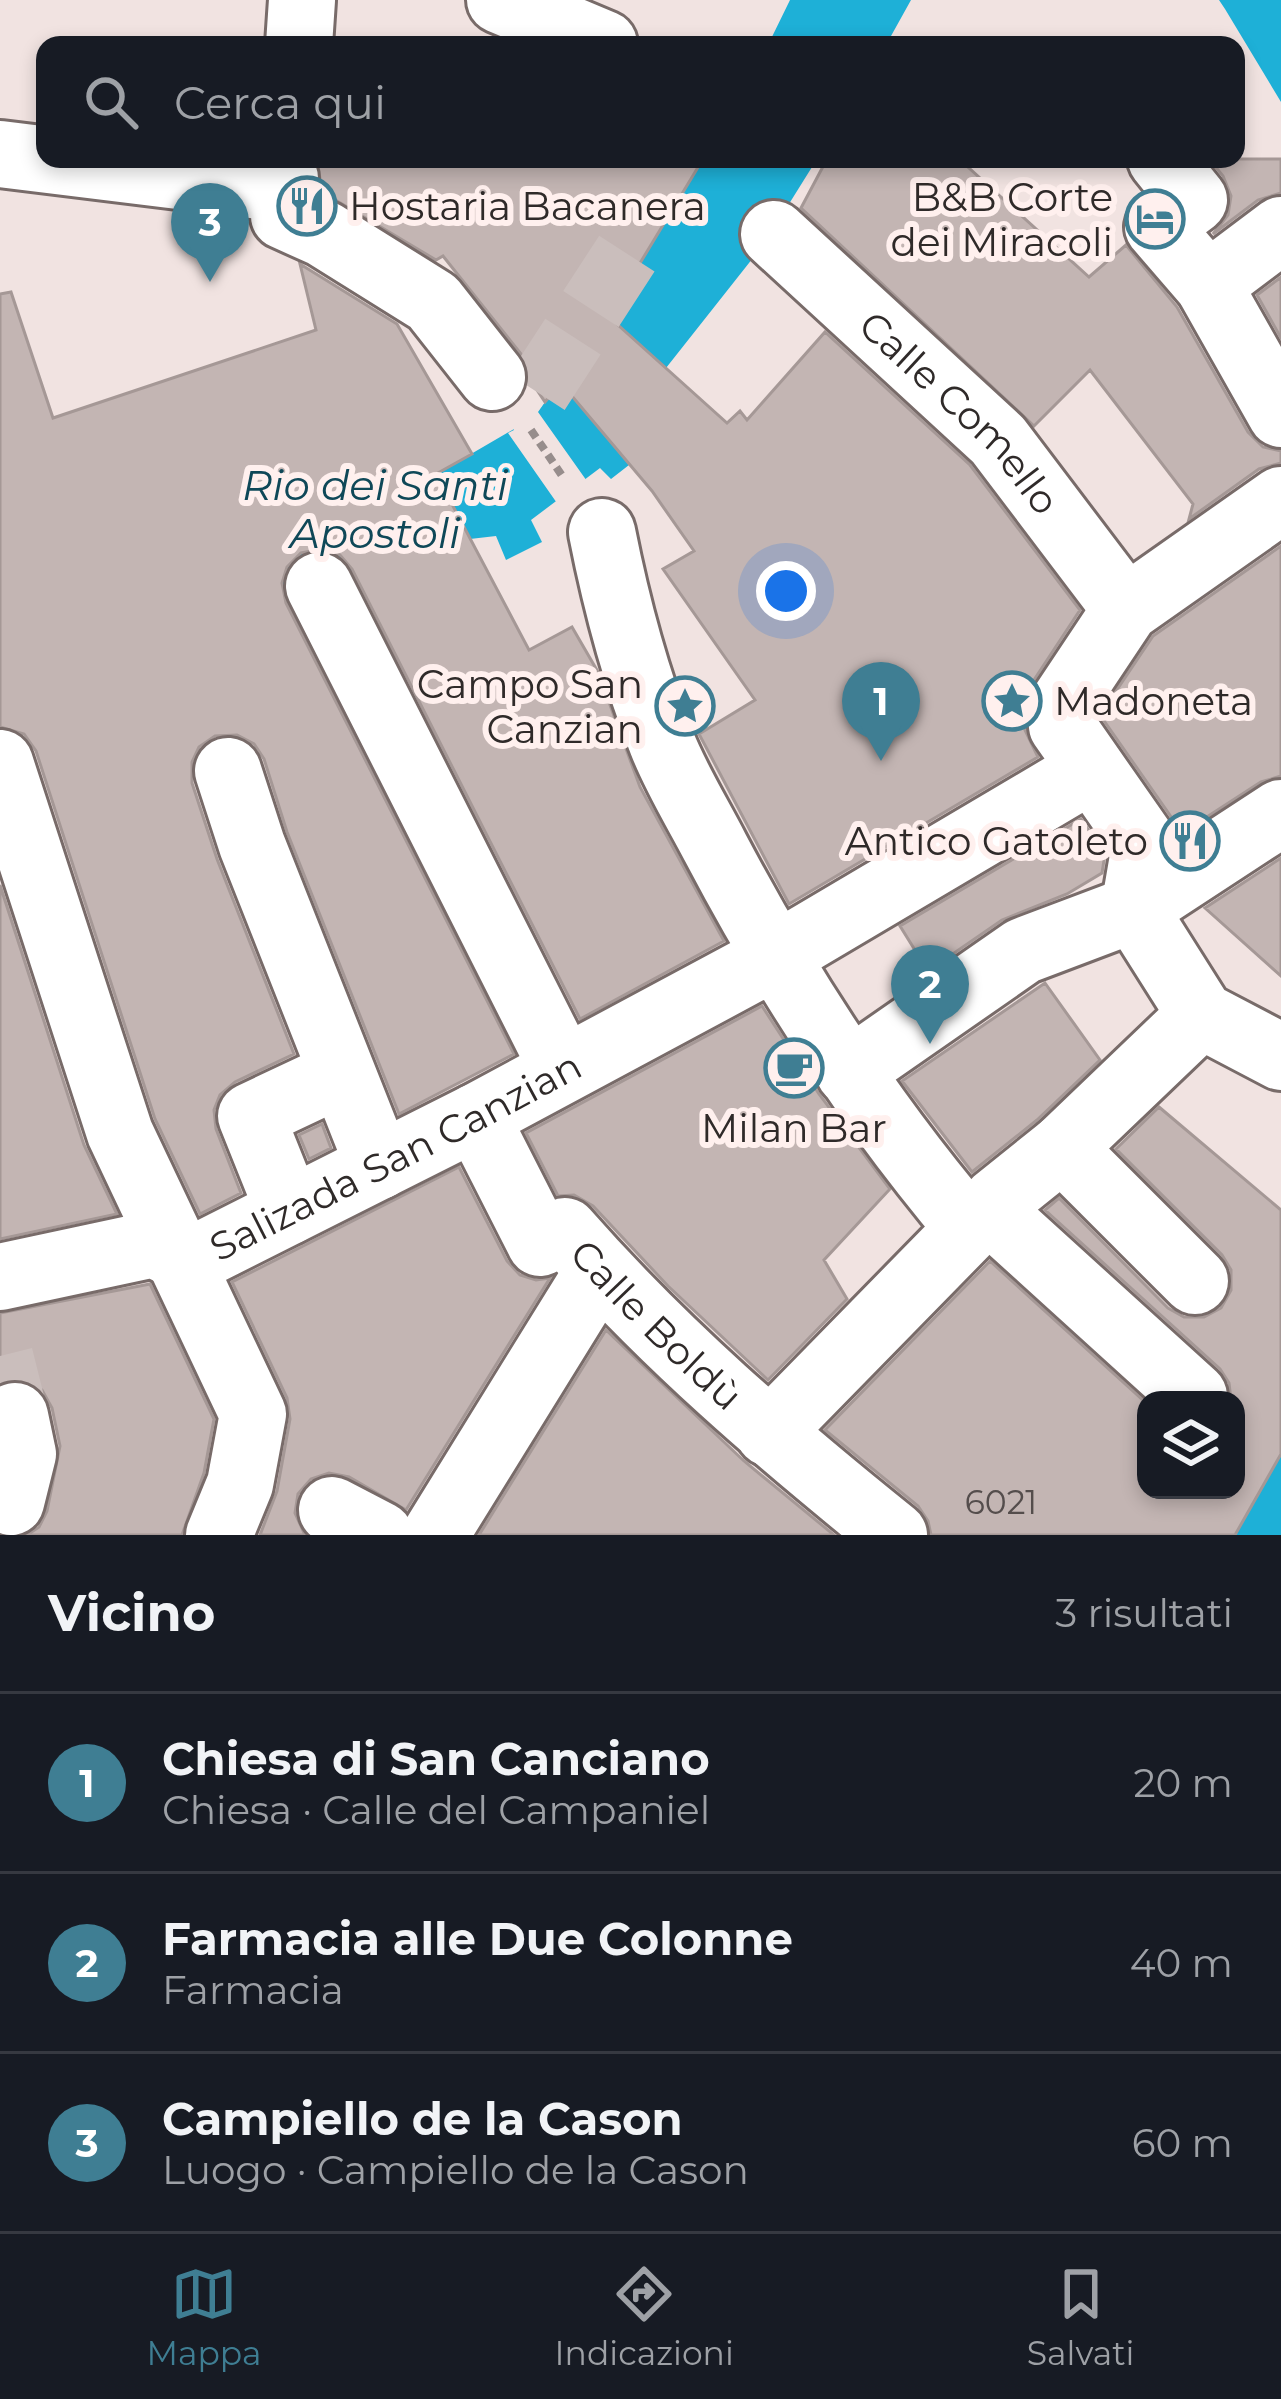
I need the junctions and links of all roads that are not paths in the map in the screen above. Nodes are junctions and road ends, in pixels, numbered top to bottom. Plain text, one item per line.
1 (302, 0) edge
2 (500, 0) edge
3 (300, 36) edge
4 (585, 36) edge
5 (0, 154) edge
6 (36, 160) edge
7 (91, 168) edge
8 (1168, 168) edge
9 (1281, 230) edge
10 (775, 234) dead end
11 (1208, 284) junction
12 (492, 376) dead end
13 (1281, 414) edge
14 (1281, 500) edge
15 (602, 532) dead end
16 (319, 586) dead end
17 (1145, 594) junction
18 (1076, 748) junction
19 (0, 763) edge
20 (228, 771) dead end
21 (1281, 813) edge
22 (1134, 909) junction
23 (769, 949) junction
24 (1201, 1015) junction
25 (1281, 1057) edge
26 (563, 1069) junction
27 (849, 1072) junction
28 (323, 1082) dead end
29 (476, 1117) junction
30 (1063, 1148) junction
31 (379, 1166) junction
32 (290, 1211) junction
33 (979, 1219) junction
34 (180, 1257) junction
35 (599, 1270) junction
36 (0, 1277) edge
37 (1195, 1281) dead end
38 (1188, 1391) edge
39 (15, 1416) tunnel mouth
40 (769, 1433) junction
41 (11, 1502) dead end
42 (219, 1535) edge
43 (435, 1535) edge
44 (894, 1535) edge

1 - 3 street
2 - 4 street
5 - 6 street
7 - 12 street
8 - 11 street
9 - 11 street
10 - 17 street, Calle Comello
11 - 13 street
14 - 17 street
15 - 23 street
16 - 26 street
17 - 18 street
18 - 22 street
18 - 23 street, Salizada San Canzian
19 - 34 street
20 - 31 street
21 - 22 street
22 - 24 street
22 - 27 street
23 - 26 street, Salizada San Canzian
23 - 27 street
24 - 25 street
24 - 30 street
26 - 29 street, Salizada San Canzian
27 - 33 street
28 - 32 street
29 - 31 street, Salizada San Canzian
29 - 35 street, Calle Boldù
30 - 33 street
30 - 37 street
31 - 32 street, Salizada San Canzian
32 - 34 street, Salizada San Canzian
33 - 38 street
33 - 40 street
34 - 36 street, Salizada San Canzian
34 - 42 street
35 - 40 street, Calle Boldù
35 - 43 street
39 - 41 street
40 - 44 street, Calle Boldù

